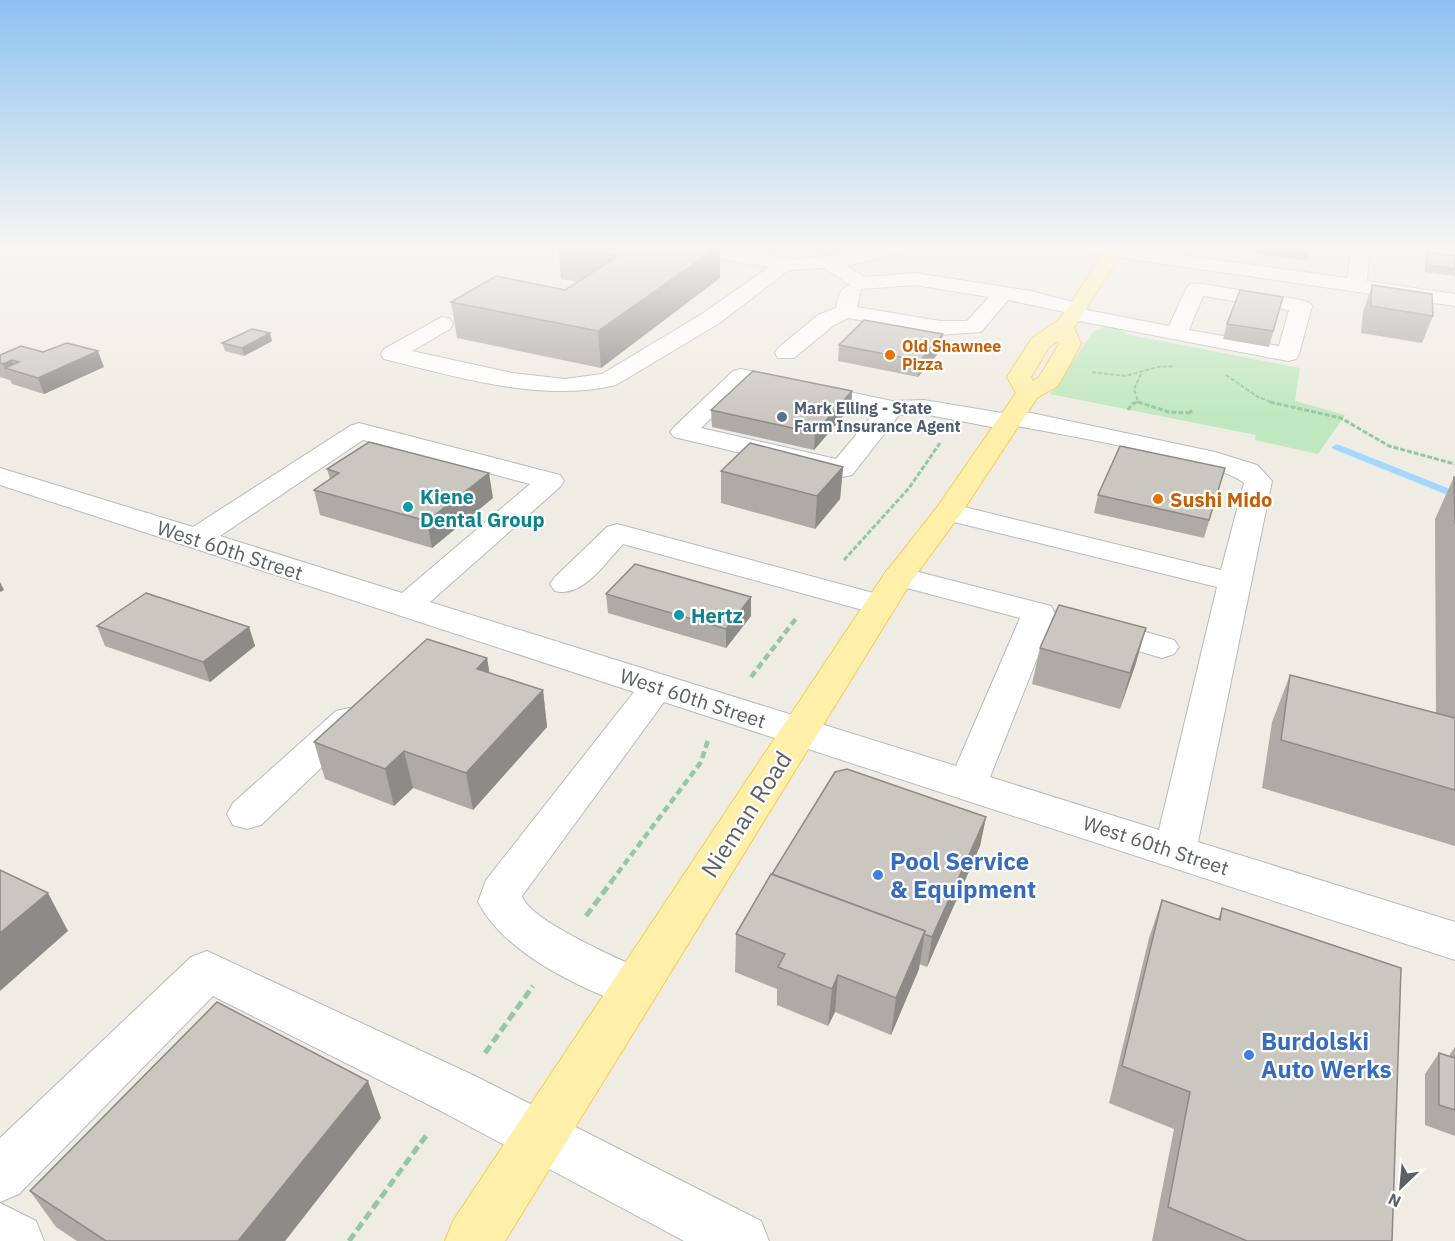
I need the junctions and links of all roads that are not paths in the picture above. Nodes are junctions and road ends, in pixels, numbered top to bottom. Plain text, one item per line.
1 (731, 304) edge
2 (847, 304) edge
3 (993, 304) edge
4 (1035, 304) edge
5 (1079, 304) edge
6 (1189, 304) edge
7 (1288, 304) edge
8 (846, 311) junction
9 (1071, 317) junction
10 (442, 324) dead end
11 (1176, 334) junction
12 (786, 353) dead end
13 (892, 408) junction
14 (1016, 411) junction
15 (0, 476) edge
16 (948, 512) junction
17 (195, 538) junction
18 (1234, 582) junction
19 (566, 584) dead end
20 (890, 591) junction
21 (406, 606) junction
22 (1039, 613) junction
23 (455, 622) junction
24 (429, 646) edge
25 (1162, 647) dead end
26 (657, 686) junction
27 (377, 694) edge
28 (800, 731) junction
29 (967, 785) junction
30 (247, 814) dead end
31 (1174, 851) junction
32 (1455, 941) edge
33 (635, 988) junction
34 (540, 1136) junction
35 (0, 1175) edge
36 (0, 1231) edge
37 (16, 1241) edge
38 (473, 1241) edge
39 (741, 1241) edge

1 - 10 street
2 - 8 street
3 - 8 street
4 - 9 street
5 - 9 main road
6 - 11 street
7 - 11 street
8 - 12 street
9 - 11 street
9 - 14 main road, Nieman Road
13 - 13 street
13 - 14 street
14 - 16 main road, Nieman Road
14 - 18 street
15 - 17 street, West 60th Street
16 - 18 street
16 - 20 main road, Nieman Road
17 - 21 street, West 60th Street
17 - 21 street
18 - 31 street
19 - 20 street
20 - 22 street
20 - 28 main road, Nieman Road
21 - 23 street, West 60th Street
22 - 25 street
22 - 29 street
23 - 24 street
23 - 26 street, West 60th Street
26 - 28 street, West 60th Street
26 - 33 street
27 - 30 street
28 - 29 street, West 60th Street
28 - 33 main road, Nieman Road
29 - 31 street, West 60th Street
31 - 32 street, West 60th Street
33 - 34 main road, Nieman Road
34 - 35 street
34 - 38 main road, Nieman Road
34 - 39 street
36 - 37 street

